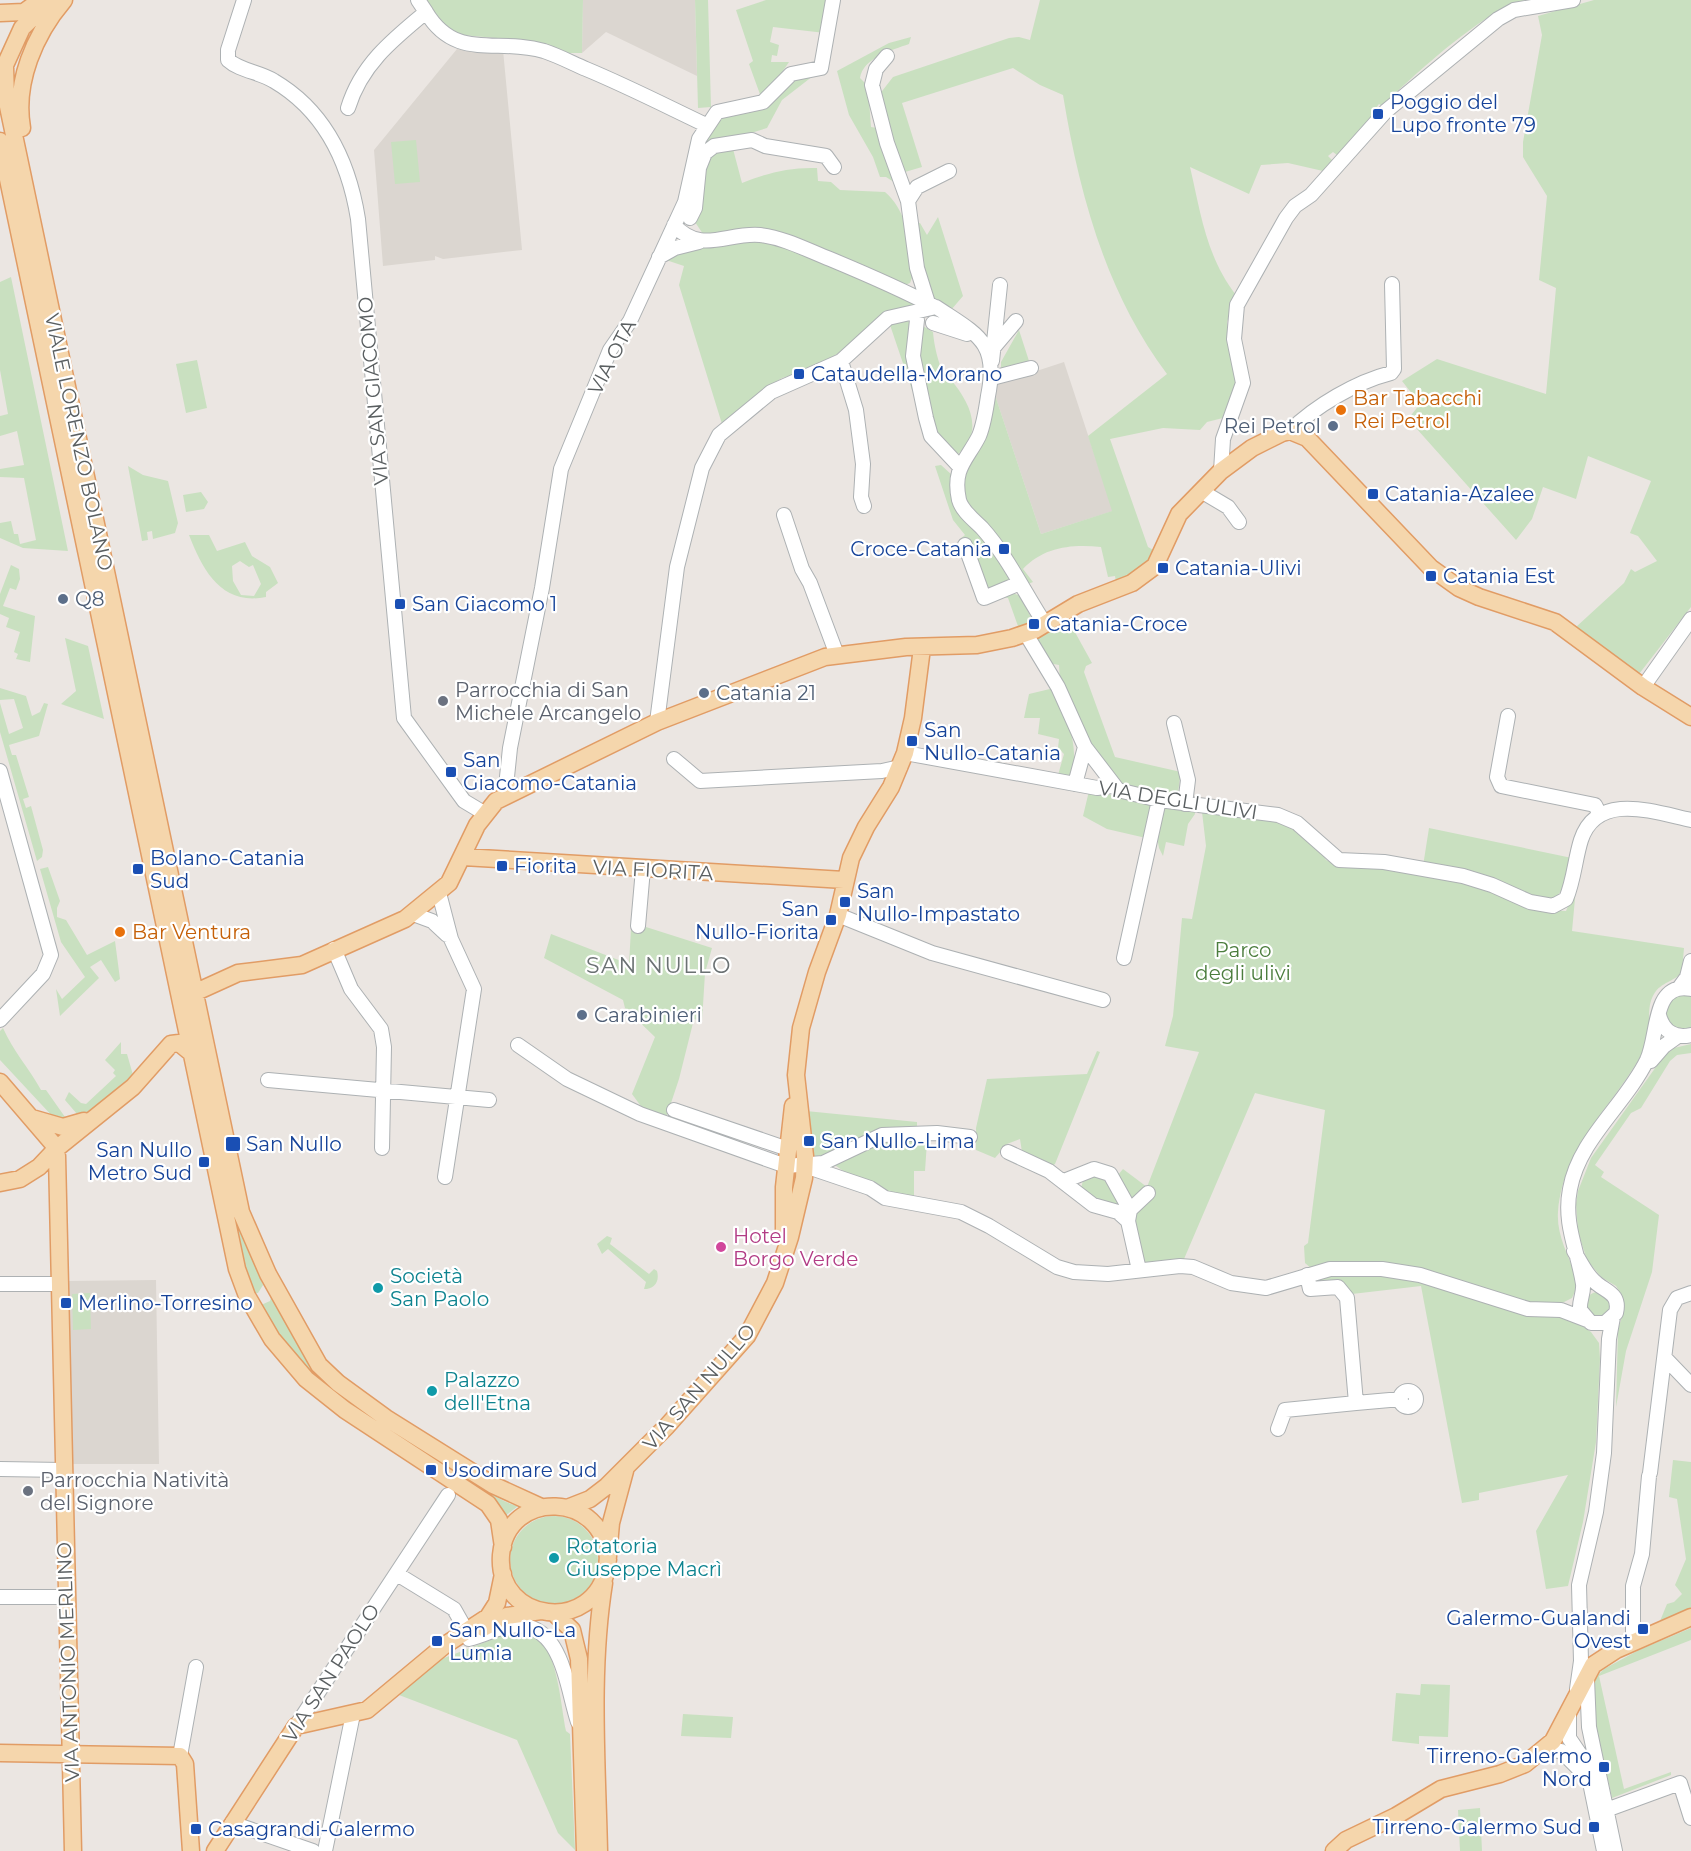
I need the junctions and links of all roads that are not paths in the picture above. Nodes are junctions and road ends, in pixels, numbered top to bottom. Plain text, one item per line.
1 (39, 0) edge
2 (51, 0) edge
3 (64, 0) edge
4 (244, 0) edge
5 (833, 0) edge
6 (1573, 0) edge
7 (422, 6) edge
8 (0, 13) edge
9 (0, 19) edge
10 (888, 56) dead end
11 (5, 64) edge
12 (348, 108) dead end
13 (717, 112) junction
14 (685, 114) junction
15 (706, 125) junction
16 (0, 141) edge
17 (21, 164) junction
18 (834, 167) dead end
19 (949, 171) dead end
20 (0, 185) edge
21 (908, 201) junction
22 (685, 202) junction
23 (690, 218) junction
24 (674, 225) junction
25 (18, 226) junction
26 (714, 240) junction
27 (699, 242) junction
28 (660, 257) junction
29 (1392, 284) dead end
30 (1000, 285) dead end
31 (924, 309) junction
32 (1016, 321) dead end
33 (993, 354) junction
34 (841, 361) junction
35 (1031, 368) dead end
36 (992, 378) junction
37 (1290, 431) junction
38 (960, 467) junction
39 (1221, 471) junction
40 (1201, 490) junction
41 (864, 506) dead end
42 (784, 515) dead end
43 (1239, 522) dead end
44 (966, 544) dead end
45 (1020, 583) junction
46 (1691, 620) edge
47 (1045, 624) junction
48 (1026, 634) junction
49 (922, 648) junction
50 (837, 655) junction
51 (1643, 687) junction
52 (1508, 716) dead end
53 (1691, 717) edge
54 (657, 722) junction
55 (1174, 723) dead end
56 (1085, 747) junction
57 (674, 759) dead end
58 (902, 760) junction
59 (0, 771) edge
60 (1075, 784) junction
61 (1113, 786) junction
62 (505, 796) junction
63 (1159, 800) junction
64 (1185, 804) junction
65 (484, 813) junction
66 (1599, 813) junction
67 (1691, 820) edge
68 (463, 857) junction
69 (643, 869) junction
70 (844, 880) junction
71 (426, 904) junction
72 (838, 915) junction
73 (638, 926) dead end
74 (450, 939) junction
75 (334, 949) junction
76 (1124, 958) dead end
77 (1691, 961) edge
78 (1685, 989) edge
79 (194, 993) junction
80 (1103, 1000) dead end
81 (15, 1003) junction
82 (181, 1008) junction
83 (0, 1014) edge
84 (1659, 1015) junction
85 (0, 1020) edge
86 (1688, 1036) edge
87 (518, 1044) dead end
88 (164, 1050) junction
89 (190, 1052) junction
90 (1643, 1069) junction
91 (268, 1080) dead end
92 (0, 1082) edge
93 (382, 1090) junction
94 (457, 1096) junction
95 (489, 1100) dead end
96 (674, 1110) dead end
97 (102, 1112) junction
98 (31, 1118) junction
99 (796, 1130) junction
100 (970, 1137) dead end
101 (382, 1148) dead end
102 (56, 1149) junction
103 (788, 1149) junction
104 (1008, 1152) dead end
105 (786, 1166) junction
106 (805, 1166) junction
107 (445, 1176) dead end
108 (1064, 1181) junction
109 (0, 1184) edge
110 (1148, 1193) dead end
111 (1129, 1216) junction
112 (1574, 1251) junction
113 (784, 1255) junction
114 (1139, 1270) junction
115 (268, 1274) junction
116 (1309, 1282) junction
117 (0, 1284) edge
118 (59, 1284) junction
119 (1601, 1287) junction
120 (1691, 1293) edge
121 (248, 1296) junction
122 (1582, 1297) junction
123 (1562, 1310) junction
124 (1613, 1317) junction
125 (1589, 1322) junction
126 (1609, 1355) junction
127 (1666, 1359) junction
128 (1691, 1385) edge
129 (1401, 1399) dead end
130 (1356, 1403) junction
131 (1278, 1429) dead end
132 (627, 1468) junction
133 (0, 1469) edge
134 (63, 1470) junction
135 (448, 1495) dead end
136 (542, 1507) junction
137 (567, 1508) junction
138 (502, 1546) junction
139 (607, 1567) junction
140 (397, 1574) junction
141 (503, 1574) junction
142 (0, 1597) edge
143 (65, 1598) junction
144 (548, 1612) junction
145 (1691, 1617) edge
146 (1581, 1634) junction
147 (468, 1636) junction
148 (1633, 1642) junction
149 (1612, 1652) junction
150 (196, 1667) dead end
151 (1588, 1670) junction
152 (1577, 1691) junction
153 (1569, 1710) junction
154 (353, 1714) junction
155 (296, 1726) junction
156 (1589, 1727) junction
157 (582, 1736) junction
158 (1545, 1750) junction
159 (0, 1753) edge
160 (70, 1754) junction
161 (180, 1756) junction
162 (1590, 1786) junction
163 (1600, 1812) junction
164 (1691, 1818) edge
165 (232, 1823) junction
166 (73, 1851) edge
167 (191, 1851) edge
168 (215, 1851) edge
169 (313, 1851) edge
170 (325, 1851) edge
171 (585, 1851) edge
172 (599, 1851) edge
173 (1334, 1851) edge
174 (1604, 1851) edge
175 (1616, 1851) edge

1 - 8 main road
2 - 11 main road
3 - 17 main road
4 - 65 street, VIA SAN GIACOMO
5 - 13 street
6 - 39 street
7 - 12 street
7 - 14 street
9 - 11 main road, VIALE LORENZO BOLANO
10 - 21 street
11 - 17 main road, VIALE LORENZO BOLANO
13 - 14 street
13 - 15 street, VIA OTA
14 - 15 street
15 - 22 street, VIA OTA
16 - 25 main road, VIALE LORENZO BOLANO
17 - 79 main road, VIALE LORENZO BOLANO
18 - 23 street
19 - 21 street
20 - 25 main road
21 - 31 street
22 - 23 street
22 - 24 street, VIA OTA
23 - 26 street
24 - 27 street
24 - 28 street, VIA OTA
25 - 82 main road, VIALE LORENZO BOLANO
26 - 27 street
26 - 31 street
27 - 28 street
28 - 62 street, VIA OTA
29 - 37 street
30 - 33 street
31 - 33 street
31 - 34 street
31 - 38 street
32 - 33 street
33 - 36 street
34 - 41 street
34 - 54 street
35 - 36 street
36 - 38 street
37 - 39 main road
37 - 51 main road
38 - 45 street
39 - 40 main road
40 - 43 street
40 - 47 main road
42 - 50 street
44 - 45 street
45 - 47 street
46 - 51 street
47 - 48 main road
48 - 49 main road
48 - 56 street
49 - 50 main road
49 - 58 main road, VIA SAN NULLO
50 - 54 main road
51 - 53 main road
52 - 66 street
54 - 62 main road
55 - 64 street
56 - 60 street
56 - 61 street
57 - 58 street, VIA DEGLI ULIVI
58 - 60 street, VIA DEGLI ULIVI
58 - 70 main road, VIA SAN NULLO
59 - 81 street
60 - 61 street, VIA DEGLI ULIVI
61 - 63 street, VIA DEGLI ULIVI
62 - 65 main road
63 - 64 street, VIA DEGLI ULIVI
63 - 76 street
64 - 66 street, VIA DEGLI ULIVI
65 - 68 main road
66 - 67 street
68 - 69 main road, VIA FIORITA
68 - 71 main road
69 - 70 main road, VIA FIORITA
69 - 73 street
70 - 72 main road, VIA SAN NULLO
71 - 74 street
71 - 74 street
71 - 75 main road
72 - 80 street
72 - 99 main road, VIA SAN NULLO
74 - 94 street
75 - 79 main road
75 - 93 street
77 - 78 street
78 - 84 street
79 - 115 main road, VIALE LORENZO BOLANO
81 - 83 street
81 - 85 street
82 - 88 main road
82 - 89 main road, VIALE LORENZO BOLANO
84 - 86 street
84 - 90 street
86 - 90 street
87 - 105 street
88 - 89 main road
88 - 97 main road
89 - 121 main road, VIALE LORENZO BOLANO
90 - 112 street
91 - 93 street
92 - 98 main road
93 - 94 street
93 - 101 street
94 - 95 street
94 - 107 street
96 - 103 street
97 - 98 main road
97 - 102 main road
98 - 102 main road
99 - 103 main road
99 - 106 main road, VIA SAN NULLO
100 - 106 street
102 - 109 main road
102 - 118 main road, VIA ANTONIO MERLINO
103 - 105 main road
104 - 108 street
105 - 106 street
105 - 113 main road
106 - 113 main road, VIA SAN NULLO
106 - 114 street
108 - 111 street
108 - 111 street
110 - 111 street
111 - 114 street
112 - 119 street
112 - 122 street
113 - 132 main road, VIA SAN NULLO
114 - 116 street
115 - 121 main road
115 - 136 main road, VIALE LORENZO BOLANO
116 - 123 street
116 - 130 street
117 - 118 street
118 - 134 main road, VIA ANTONIO MERLINO
119 - 122 street
119 - 124 street
120 - 127 street
121 - 138 main road, VIALE LORENZO BOLANO
122 - 123 street
122 - 125 street
123 - 125 street
124 - 125 street
124 - 126 street
125 - 126 street
126 - 146 street
127 - 128 street
127 - 148 street
129 - 130 street
130 - 131 street
132 - 137 main road, VIA SAN NULLO
132 - 139 main road
133 - 134 street
134 - 143 main road, VIA ANTONIO MERLINO
135 - 140 street, VIA SAN PAOLO
136 - 137 main road
136 - 138 main road
137 - 139 main road
138 - 141 main road
139 - 144 main road
139 - 172 main road
140 - 147 street
140 - 155 street, VIA SAN PAOLO
141 - 144 main road
141 - 147 main road
142 - 143 street
143 - 160 main road, VIA ANTONIO MERLINO
144 - 147 main road
144 - 157 main road
145 - 148 main road
146 - 149 street
146 - 152 street
147 - 154 main road
147 - 157 street
148 - 149 main road
149 - 151 main road
150 - 161 street
151 - 152 main road
151 - 156 street
152 - 153 main road
153 - 156 street
153 - 158 main road
153 - 162 street
154 - 155 main road
154 - 170 street
155 - 165 main road, VIA SAN PAOLO
156 - 163 street
157 - 171 main road
158 - 162 street
158 - 173 main road
159 - 160 main road
160 - 161 main road
160 - 166 main road, VIA ANTONIO MERLINO
161 - 167 main road
162 - 163 street
163 - 164 street
163 - 174 street
163 - 175 street
165 - 168 main road, VIA SAN PAOLO
165 - 169 street

